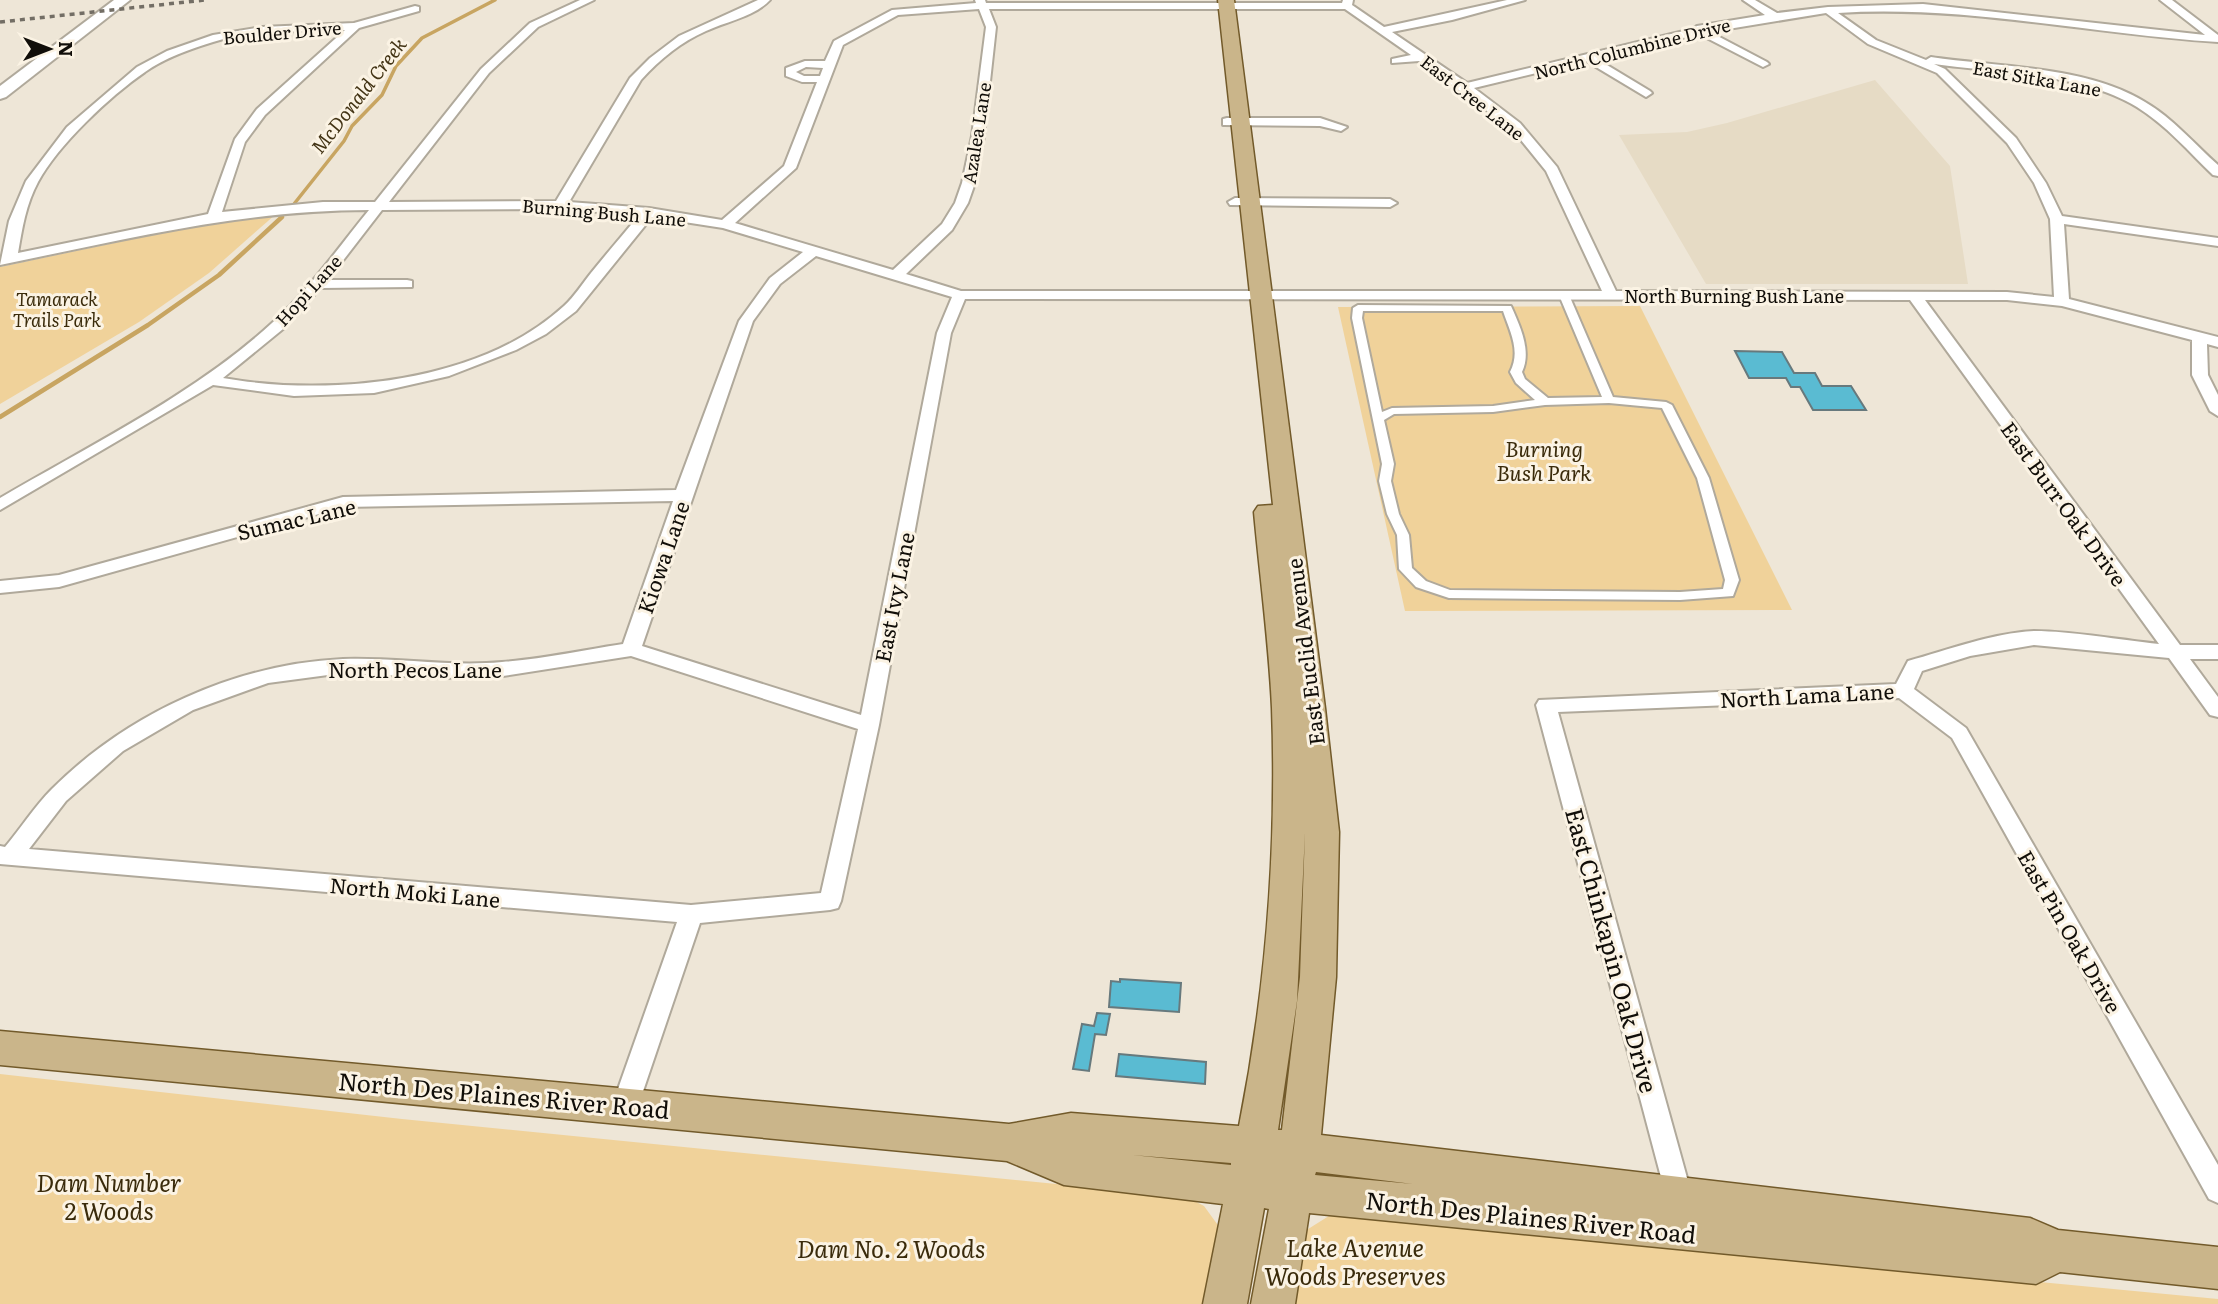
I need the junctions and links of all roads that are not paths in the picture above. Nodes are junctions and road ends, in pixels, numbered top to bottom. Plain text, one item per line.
1 (123, 0) edge
2 (589, 0) edge
3 (765, 0) edge
4 (1520, 0) edge
5 (1748, 0) edge
6 (2165, 0) edge
7 (981, 3) edge
8 (1126, 3) edge
9 (1221, 3) edge
10 (1347, 3) edge
11 (1881, 3) edge
12 (2022, 5) dead end
13 (415, 9) dead end
14 (1828, 10) junction
15 (1774, 16) junction
16 (2025, 19) junction
17 (355, 26) junction
18 (1696, 29) junction
19 (1383, 30) junction
20 (2217, 39) edge
21 (1421, 57) junction
22 (1588, 58) junction
23 (1396, 61) dead end
24 (1763, 64) dead end
25 (830, 65) junction
26 (1947, 67) junction
27 (824, 79) junction
28 (1465, 87) junction
29 (1646, 93) dead end
30 (0, 94) edge
31 (1234, 122) junction
32 (1341, 127) dead end
33 (2218, 172) edge
34 (1243, 202) junction
35 (1390, 203) dead end
36 (378, 205) junction
37 (561, 205) junction
38 (649, 212) junction
39 (215, 217) junction
40 (2057, 219) junction
41 (725, 225) junction
42 (2218, 242) edge
43 (811, 253) junction
44 (5, 260) edge
45 (895, 276) junction
46 (317, 284) junction
47 (407, 284) dead end
48 (960, 295) junction
49 (1253, 295) junction
50 (1564, 295) junction
51 (1611, 295) junction
52 (1914, 295) junction
53 (2062, 302) junction
54 (2199, 338) junction
55 (2218, 342) edge
56 (211, 380) junction
57 (1609, 400) junction
58 (1545, 402) junction
59 (2218, 411) edge
60 (1378, 419) junction
61 (683, 495) junction
62 (0, 505) edge
63 (0, 587) edge
64 (631, 649) junction
65 (2172, 652) junction
66 (2218, 652) edge
67 (1903, 691) junction
68 (1546, 705) joint
69 (2217, 709) edge
70 (869, 725) junction
71 (5, 856) edge
72 (830, 901) joint
73 (691, 914) junction
74 (0, 1048) edge
75 (625, 1105) junction
76 (1009, 1143) junction
77 (1256, 1146) junction
78 (1296, 1172) junction
79 (1249, 1186) junction
80 (2218, 1190) edge
81 (1679, 1196) junction
82 (2056, 1251) junction
83 (2218, 1268) edge
84 (1225, 1304) edge
85 (1273, 1304) edge

1 - 30 main road
2 - 36 street, Hopi Lane
3 - 37 street
4 - 19 street
5 - 15 street
6 - 20 street
7 - 8 street
7 - 25 street
7 - 45 street, Azalea Lane
8 - 9 street
9 - 10 street
9 - 31 main road, East Euclid Avenue
10 - 19 street, East Cree Lane
11 - 14 street, North Columbine Drive
11 - 16 street, North Columbine Drive
12 - 16 street
13 - 17 street, Boulder Drive
14 - 15 street, North Columbine Drive
14 - 26 street
15 - 18 street, North Columbine Drive
16 - 20 street, North Columbine Drive
17 - 39 street
17 - 44 street, Boulder Drive
18 - 22 street, North Columbine Drive
18 - 24 street
19 - 21 street, East Cree Lane
21 - 23 street
21 - 28 street, East Cree Lane
22 - 28 street, North Columbine Drive
22 - 29 street
25 - 27 street
25 - 27 street
26 - 33 street, East Sitka Lane
26 - 40 street
27 - 41 street
28 - 51 street, East Cree Lane
31 - 32 street
31 - 34 main road, East Euclid Avenue
34 - 35 street
34 - 49 main road, East Euclid Avenue
36 - 37 street, Burning Bush Lane
36 - 39 street, Burning Bush Lane
36 - 46 street, Hopi Lane
37 - 38 street, Burning Bush Lane
38 - 41 street, Burning Bush Lane
38 - 56 street
39 - 44 street, Burning Bush Lane
40 - 42 street
40 - 53 street
41 - 43 street, Burning Bush Lane
43 - 45 street, Burning Bush Lane
43 - 61 street, Kiowa Lane
45 - 48 street, Burning Bush Lane
46 - 47 street
46 - 56 street, Hopi Lane
48 - 49 street, Burning Bush Lane
48 - 70 street, East Ivy Lane
49 - 50 street, North Burning Bush Lane
49 - 77 main road, East Euclid Avenue
49 - 78 main road, East Euclid Avenue
50 - 51 street, North Burning Bush Lane
50 - 57 street
51 - 52 street, North Burning Bush Lane
52 - 53 street, North Burning Bush Lane
52 - 65 street, East Burr Oak Drive
53 - 54 street, North Burning Bush Lane
54 - 55 street, North Burning Bush Lane
54 - 59 street
56 - 62 street, Hopi Lane
57 - 58 street
57 - 60 street
58 - 60 street
58 - 60 street
61 - 63 street, Sumac Lane
61 - 64 street, Kiowa Lane
64 - 70 street
64 - 71 street, North Pecos Lane
65 - 66 street, North Lama Lane
65 - 67 street, North Lama Lane
65 - 69 street, East Burr Oak Drive
67 - 68 street, North Lama Lane
67 - 80 street, East Pin Oak Drive
68 - 81 street, East Chinkapin Oak Drive
70 - 72 street, East Ivy Lane
71 - 73 street, North Moki Lane
72 - 73 street, North Moki Lane
73 - 75 street
74 - 75 main road, North Des Plaines River Road
75 - 76 main road, North Des Plaines River Road
76 - 77 main road, North Des Plaines River Road
76 - 79 main road, North Des Plaines River Road
77 - 78 main road, North Des Plaines River Road
77 - 79 main road, East Euclid Avenue
78 - 79 main road, North Des Plaines River Road
78 - 81 main road, North Des Plaines River Road
78 - 82 main road, North Des Plaines River Road
78 - 85 main road, East Euclid Avenue
79 - 84 main road, East Euclid Avenue
81 - 82 main road, North Des Plaines River Road
82 - 83 main road, North Des Plaines River Road

